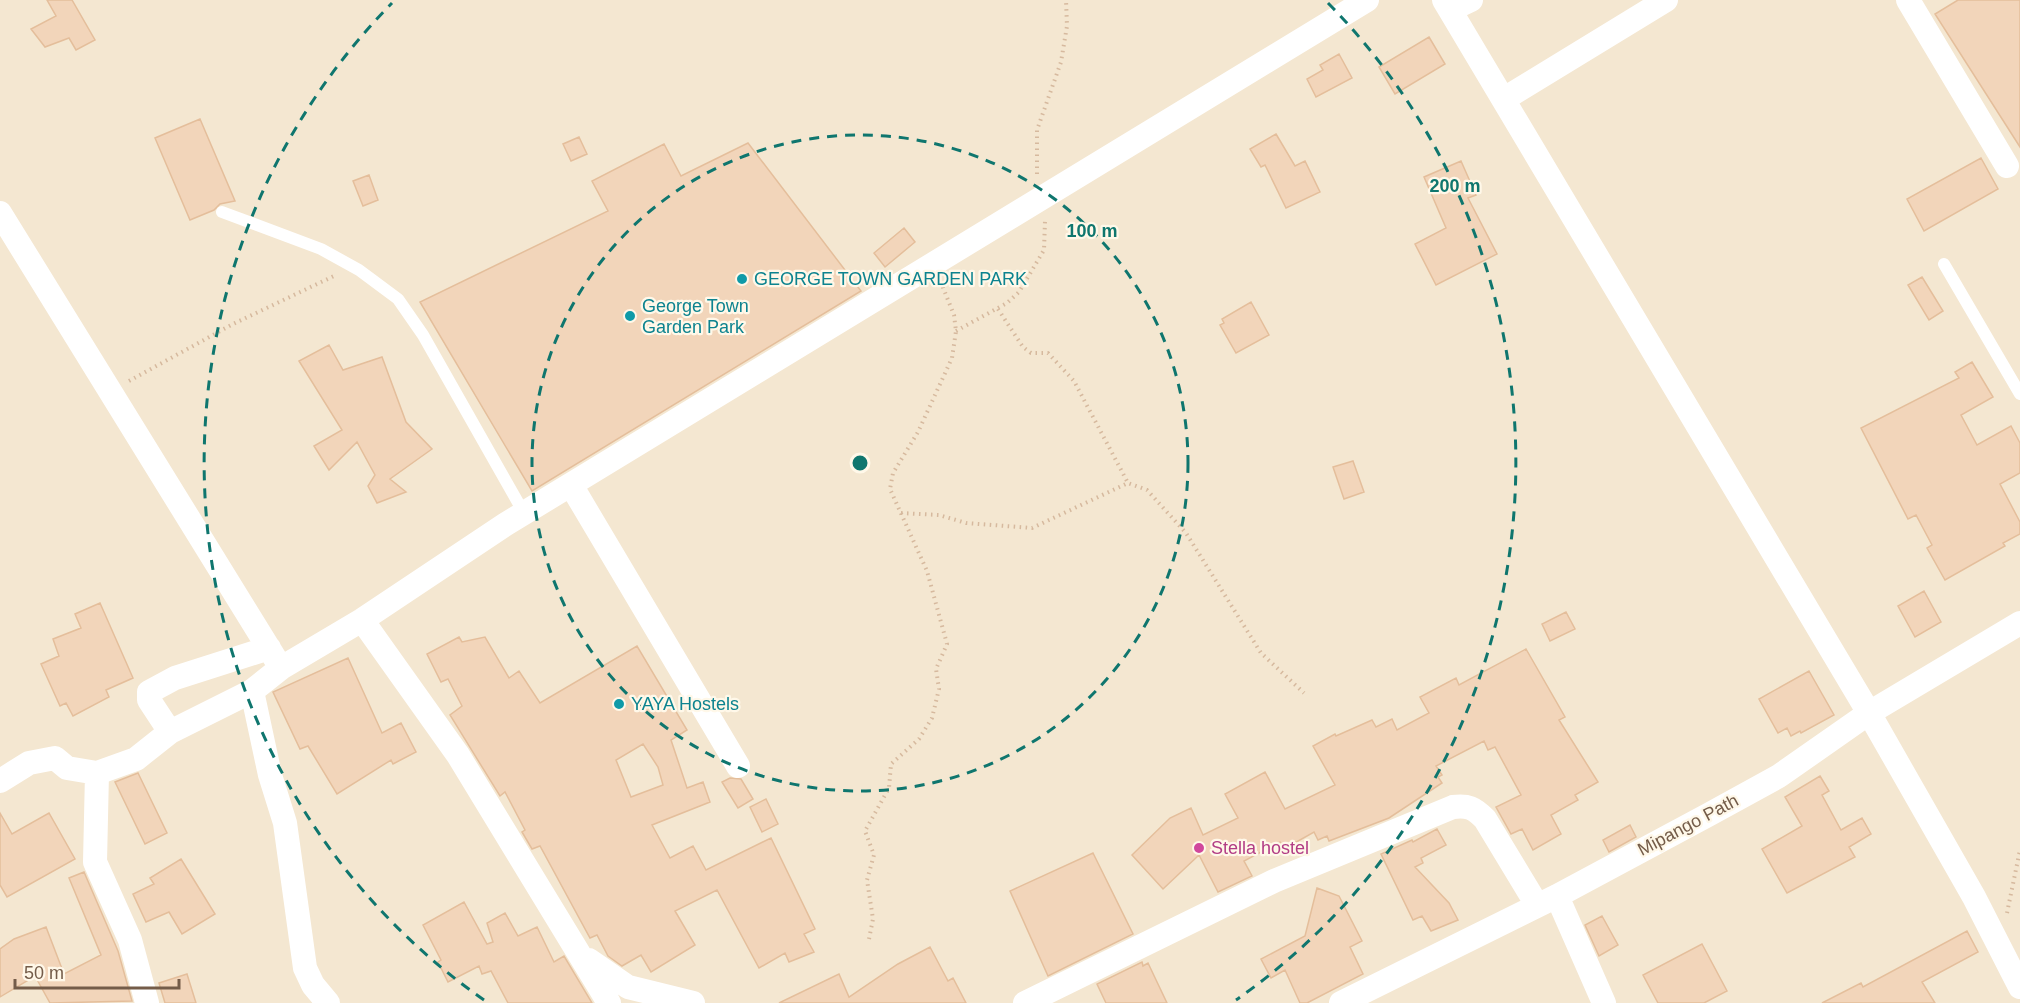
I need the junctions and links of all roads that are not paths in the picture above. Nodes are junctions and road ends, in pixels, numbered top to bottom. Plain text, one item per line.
1 (1367, 0) edge
2 (1666, 0) edge
3 (1908, 0) edge
4 (1455, 3) edge
5 (1504, 99) junction
6 (2007, 166) dead end
7 (222, 212) dead end
8 (0, 213) edge
9 (1944, 264) dead end
10 (2020, 394) edge
11 (571, 485) junction
12 (524, 513) junction
13 (362, 620) junction
14 (2020, 623) edge
15 (275, 658) junction
16 (252, 691) junction
17 (1869, 713) junction
18 (170, 732) junction
19 (738, 766) dead end
20 (98, 774) junction
21 (0, 781) edge
22 (1547, 900) junction
23 (579, 950) junction
24 (2020, 987) edge
25 (147, 1003) edge
26 (328, 1003) edge
27 (609, 1003) edge
28 (693, 1003) edge
29 (1025, 1003) edge
30 (1341, 1003) edge
31 (1604, 1003) edge

1 - 11 street
2 - 5 street
3 - 6 street
4 - 5 street
5 - 17 street
7 - 12 lane
8 - 15 street
9 - 10 lane
11 - 12 street
11 - 19 street
12 - 13 street
13 - 15 street
13 - 23 street
14 - 17 street, Mipango Path
15 - 16 street
15 - 18 street
16 - 18 street
16 - 26 street
17 - 22 street, Mipango Path
17 - 24 street
18 - 20 street
20 - 21 street
20 - 25 street
22 - 29 street
22 - 30 street, Mipango Path
22 - 31 street
23 - 27 street
23 - 28 street

